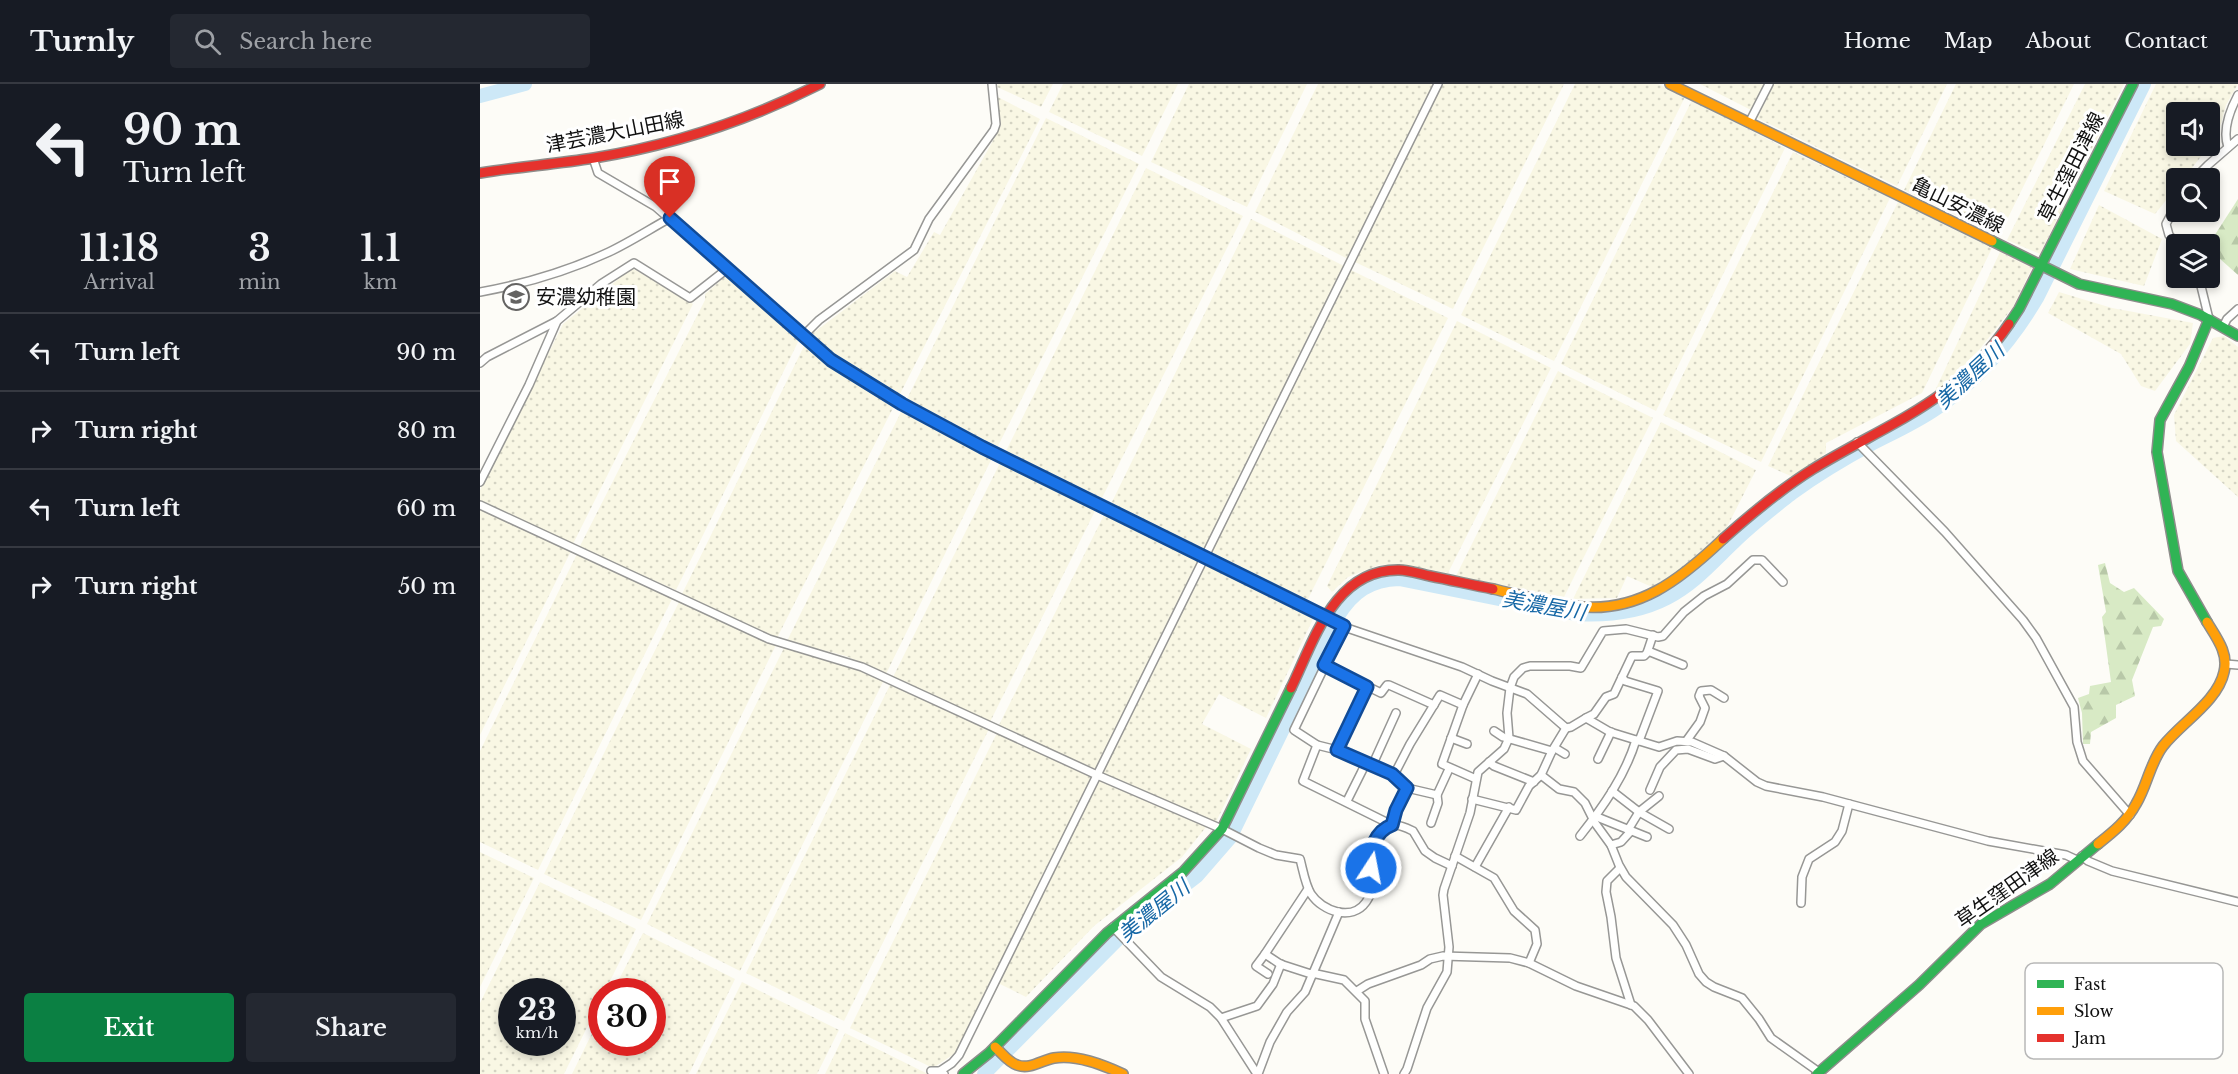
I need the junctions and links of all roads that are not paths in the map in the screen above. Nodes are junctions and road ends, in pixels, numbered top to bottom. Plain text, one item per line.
1 (820, 84) edge
2 (992, 84) edge
3 (1438, 84) edge
4 (1670, 84) edge
5 (1769, 84) edge
6 (2133, 84) edge
7 (2238, 95) edge
8 (1749, 123) junction
9 (2238, 139) edge
10 (2228, 147) junction
11 (593, 158) junction
12 (2206, 168) edge
13 (480, 173) edge
14 (670, 218) junction
15 (2043, 267) junction
16 (727, 269) junction
17 (2201, 288) edge
18 (704, 289) junction
19 (480, 292) edge
20 (702, 298) dead end
21 (2238, 309) edge
22 (2209, 319) junction
23 (557, 321) junction
24 (2223, 327) junction
25 (2238, 336) edge
26 (805, 338) junction
27 (480, 363) edge
28 (1859, 444) junction
29 (480, 482) edge
30 (480, 505) edge
31 (1205, 557) junction
32 (1783, 582) dead end
33 (1328, 619) junction
34 (1342, 626) junction
35 (1653, 635) junction
36 (1647, 651) junction
37 (2226, 664) junction
38 (1324, 665) junction
39 (1683, 665) dead end
40 (2238, 665) edge
41 (1478, 674) junction
42 (1622, 677) junction
43 (1367, 687) junction
44 (1510, 688) junction
45 (1724, 698) dead end
46 (1434, 705) junction
47 (1463, 705) junction
48 (1396, 713) dead end
49 (1586, 718) junction
50 (1566, 728) junction
51 (1494, 731) dead end
52 (1611, 732) junction
53 (1451, 738) junction
54 (1509, 738) junction
55 (1637, 741) junction
56 (1687, 741) junction
57 (1467, 744) dead end
58 (1317, 745) junction
59 (1553, 749) junction
60 (1337, 750) junction
61 (1565, 754) dead end
62 (1724, 756) junction
63 (1598, 759) dead end
64 (1489, 762) junction
65 (1369, 764) junction
66 (1449, 769) junction
67 (1097, 775) junction
68 (1394, 775) junction
69 (1541, 775) junction
70 (1476, 779) junction
71 (1534, 782) junction
72 (1407, 788) junction
73 (1650, 790) dead end
74 (1612, 791) junction
75 (1437, 795) junction
76 (1659, 796) dead end
77 (1472, 799) junction
78 (1347, 801) junction
79 (1849, 804) junction
80 (1509, 807) junction
81 (1639, 812) junction
82 (2130, 815) junction
83 (1595, 818) junction
84 (1431, 824) dead end
85 (1392, 825) junction
86 (1224, 830) junction
87 (1669, 830) dead end
88 (1630, 831) junction
89 (1580, 836) dead end
90 (1647, 837) dead end
91 (1611, 845) junction
92 (1455, 856) junction
93 (2079, 858) junction
94 (1452, 866) junction
95 (1475, 867) junction
96 (1620, 868) junction
97 (1308, 889) junction
98 (2238, 902) edge
99 (1801, 903) dead end
100 (1339, 912) junction
101 (1115, 930) junction
102 (1265, 954) junction
103 (1449, 956) junction
104 (1529, 963) junction
105 (1281, 964) junction
106 (1268, 974) dead end
107 (1312, 974) junction
108 (1357, 992) junction
109 (1631, 1005) junction
110 (1221, 1018) junction
111 (998, 1049) junction
112 (931, 1071) dead end
113 (942, 1072) edge
114 (1821, 1073) edge
115 (963, 1074) edge
116 (1123, 1074) edge
117 (1258, 1074) edge
118 (1384, 1074) edge
119 (1404, 1074) edge
120 (1689, 1074) edge

1 - 11 main road, 津芸濃大山田線
2 - 26 street
3 - 31 street
4 - 8 main road, 亀山安濃線
5 - 8 street
6 - 15 main road, 草生窪田津線
7 - 10 street
8 - 15 main road, 亀山安濃線
9 - 10 street
10 - 12 street
11 - 13 main road, 津芸濃大山田線
11 - 14 street
14 - 16 street
14 - 19 street
15 - 22 main road, 亀山安濃線
15 - 28 main road, 草生窪田津線
16 - 18 street
16 - 26 street
17 - 22 street
18 - 20 street
18 - 23 street
21 - 24 street
22 - 24 main road, 亀山安濃線
22 - 37 main road
23 - 27 street
23 - 29 street
24 - 25 main road, 亀山安濃線
26 - 31 street
28 - 33 main road, 草生窪田津線
28 - 82 street
30 - 67 street
31 - 33 street
31 - 67 street
32 - 35 street
33 - 34 street
33 - 86 main road, 草生窪田津線
34 - 38 street
34 - 41 street
35 - 36 street
35 - 44 street
36 - 39 street
36 - 42 street
37 - 40 street
37 - 82 main road, 草生窪田津線
38 - 43 street
38 - 58 street
41 - 44 street
41 - 47 street
42 - 49 street
42 - 55 street
43 - 46 street
43 - 60 street
44 - 50 street
44 - 54 street
45 - 56 street
46 - 47 street
46 - 68 street
47 - 53 street
48 - 65 street
49 - 50 street
49 - 52 street
50 - 59 street
51 - 54 street
52 - 55 street
52 - 63 street
53 - 57 street
53 - 66 street
54 - 59 street
54 - 64 street
55 - 56 street
55 - 74 street
56 - 62 street
58 - 60 street
58 - 78 street
59 - 61 street
59 - 69 street
60 - 65 street
62 - 73 street
62 - 79 street
64 - 70 street
64 - 71 street
65 - 68 street
65 - 78 street
66 - 70 street
66 - 75 street
67 - 86 street
67 - 113 street
68 - 72 street
69 - 71 street
69 - 83 street
70 - 77 street
71 - 80 street
72 - 75 street
72 - 85 street
74 - 81 street
74 - 83 street
75 - 84 street
76 - 81 street
77 - 80 street
77 - 92 street
78 - 85 street
79 - 93 street
79 - 99 street
80 - 95 street
81 - 87 street
81 - 88 street
82 - 93 main road, 草生窪田津線
83 - 88 street
83 - 89 street
83 - 91 street
85 - 94 street
85 - 100 street
86 - 97 street
86 - 101 main road, 草生窪田津線
88 - 90 street
88 - 91 street
91 - 96 street
92 - 94 street
92 - 95 street
93 - 98 street
93 - 114 main road, 草生窪田津線
94 - 103 street
95 - 104 street
96 - 109 street
96 - 114 street
97 - 100 street
97 - 102 street
100 - 107 street
101 - 110 street
101 - 111 main road, 草生窪田津線
102 - 105 street
102 - 106 street
103 - 104 street
103 - 108 street
103 - 119 street
104 - 109 street
105 - 107 street
105 - 110 street
107 - 108 street
107 - 117 street
108 - 118 street
109 - 120 street
110 - 117 street
111 - 115 main road, 草生窪田津線
111 - 116 main road
112 - 113 street

